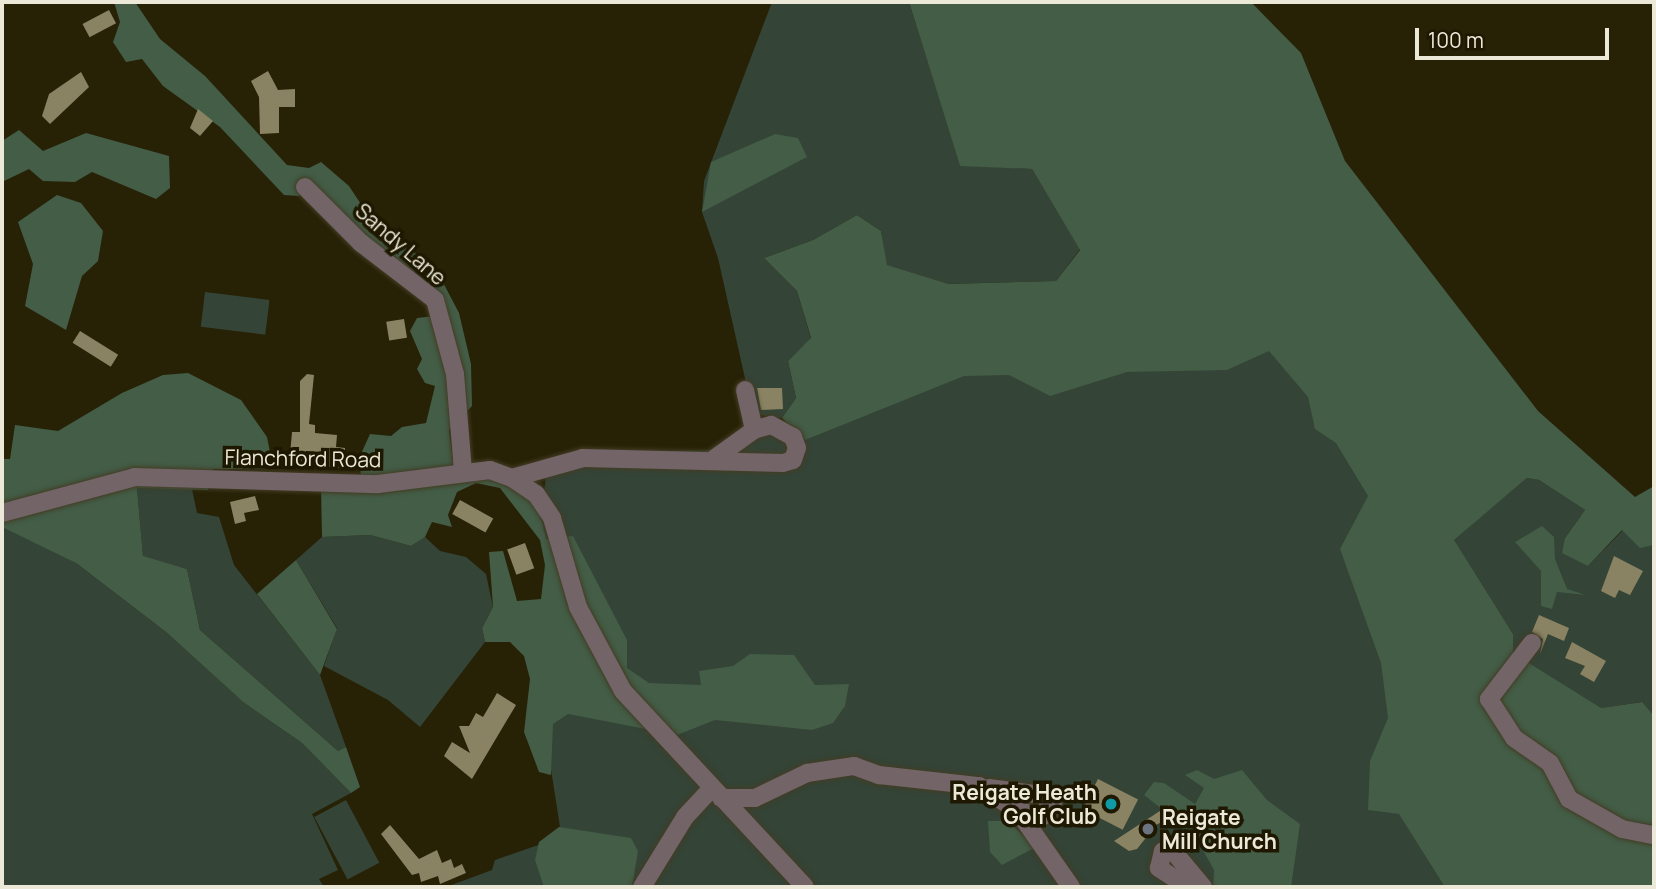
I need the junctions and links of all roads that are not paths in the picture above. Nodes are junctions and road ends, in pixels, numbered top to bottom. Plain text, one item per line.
1 (305, 187) dead end
2 (744, 390) dead end
3 (754, 430) junction
4 (715, 458) junction
5 (463, 472) junction
6 (512, 478) junction
7 (2, 513) edge
8 (1532, 643) dead end
9 (979, 786) junction
10 (716, 793) junction
11 (755, 798) junction
12 (1018, 811) junction
13 (746, 823) junction
14 (1654, 835) edge
15 (642, 887) edge
16 (806, 887) edge
17 (1072, 887) edge
18 (1188, 887) edge
19 (1203, 887) edge

1 - 5 street, Sandy Lane
2 - 3 street
3 - 4 street
3 - 4 street
4 - 6 street
5 - 6 street, Flanchford Road
5 - 7 street, Flanchford Road
6 - 10 street, Flanchford Road
8 - 14 street
9 - 11 street
9 - 12 street
9 - 12 street
10 - 11 street
10 - 13 street, Flanchford Road
10 - 15 street
11 - 13 street
12 - 17 street
13 - 16 street, Flanchford Road
18 - 19 street

